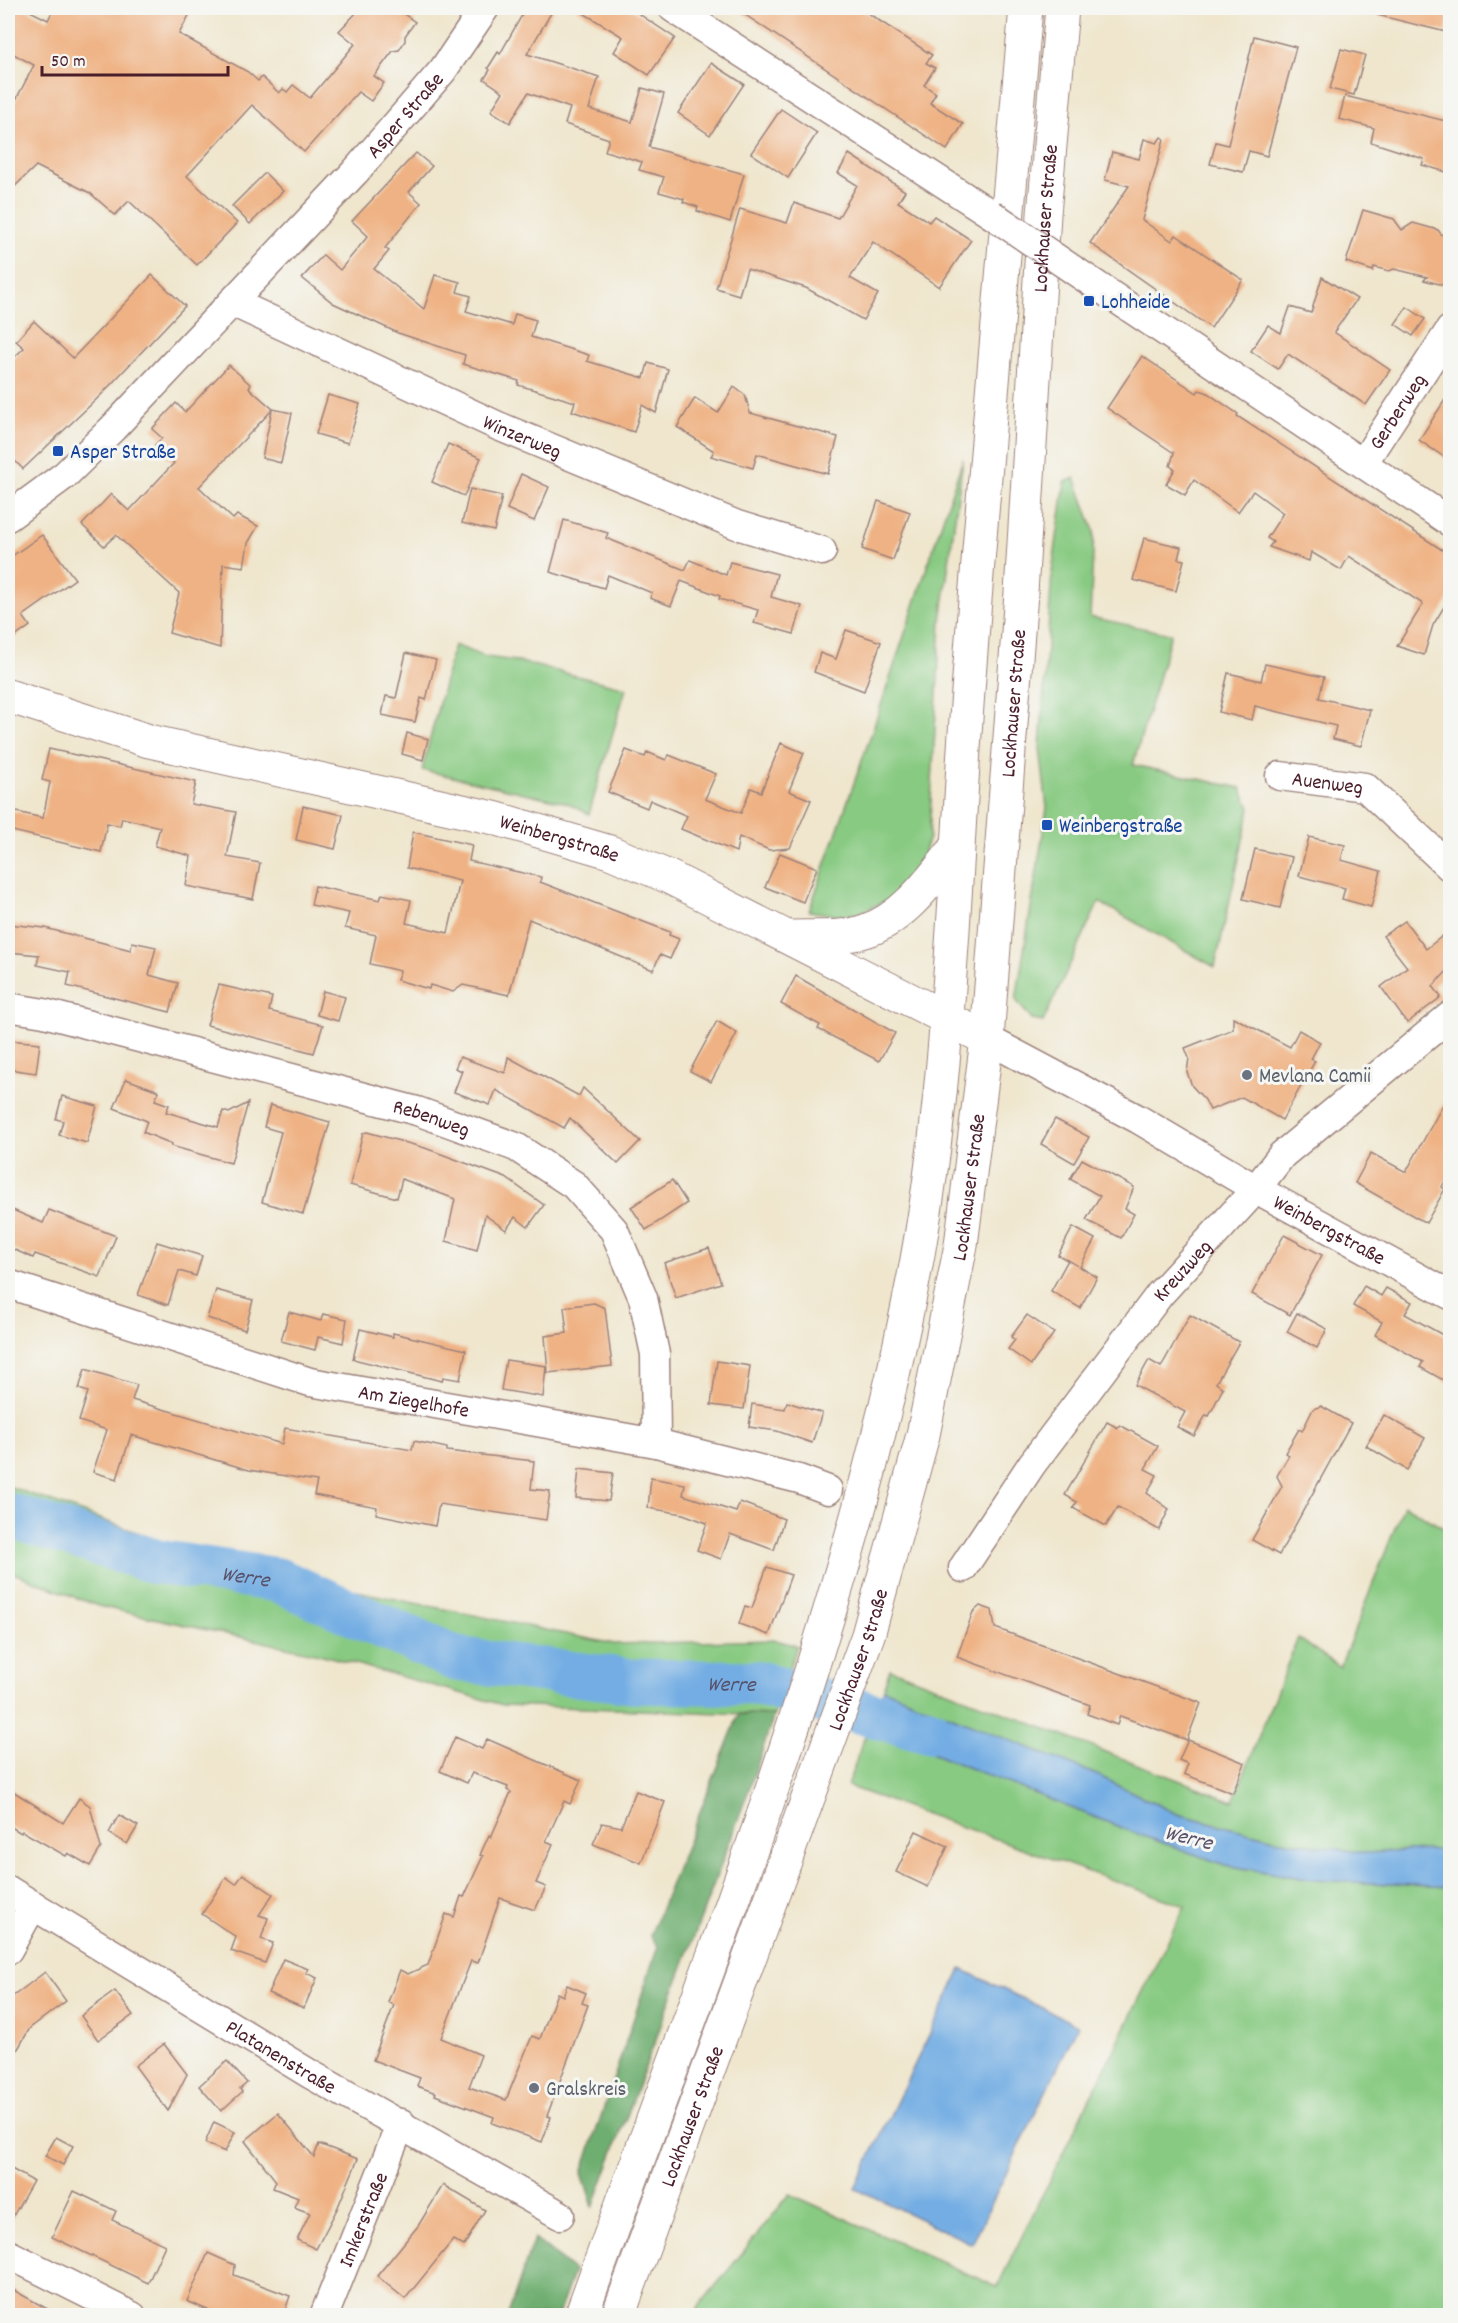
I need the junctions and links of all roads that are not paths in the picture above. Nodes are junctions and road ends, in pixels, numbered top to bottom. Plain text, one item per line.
1 (485, 8) edge
2 (673, 8) edge
3 (1026, 8) edge
4 (1062, 8) edge
5 (232, 302) junction
6 (1450, 330) edge
7 (1364, 463) junction
8 (8, 517) edge
9 (1450, 522) edge
10 (822, 550) dead end
11 (8, 696) edge
12 (1280, 776) dead end
13 (957, 847) junction
14 (1450, 867) edge
15 (786, 937) junction
16 (8, 1007) edge
17 (1450, 1016) edge
18 (945, 1018) junction
19 (987, 1039) junction
20 (1257, 1189) junction
21 (8, 1284) edge
22 (1450, 1295) edge
23 (656, 1443) junction
24 (828, 1490) dead end
25 (963, 1568) dead end
26 (8, 1890) edge
27 (33, 1905) junction
28 (8, 1950) edge
29 (401, 2123) junction
30 (560, 2215) dead end
31 (8, 2254) edge
32 (132, 2316) edge
33 (324, 2316) edge
34 (581, 2316) edge
35 (618, 2316) edge

1 - 5 street, Asper Straße
2 - 7 street, bridge
3 - 13 main road, Lockhauser Straße
4 - 19 main road, Lockhauser Straße
5 - 8 street, Asper Straße
5 - 10 street, Winzerweg
6 - 7 street, Gerberweg
7 - 9 street
11 - 15 main road, Weinbergstraße
12 - 14 street, Auenweg
13 - 15 main road
13 - 18 main road, Lockhauser Straße
15 - 18 main road, Weinbergstraße
16 - 23 street, Rebenweg
17 - 20 street, Kreuzweg
18 - 19 main road, Weinbergstraße
18 - 34 main road, Lockhauser Straße
19 - 20 street, Weinbergstraße
19 - 35 main road, Lockhauser Straße
20 - 22 street, Weinbergstraße
20 - 25 street, Kreuzweg
21 - 23 street, Am Ziegelhofe
23 - 24 street, Am Ziegelhofe
26 - 27 street, Platanenstraße
27 - 28 street
27 - 29 street, Platanenstraße
29 - 30 street, Platanenstraße
29 - 33 street, Imkerstraße
31 - 32 street

